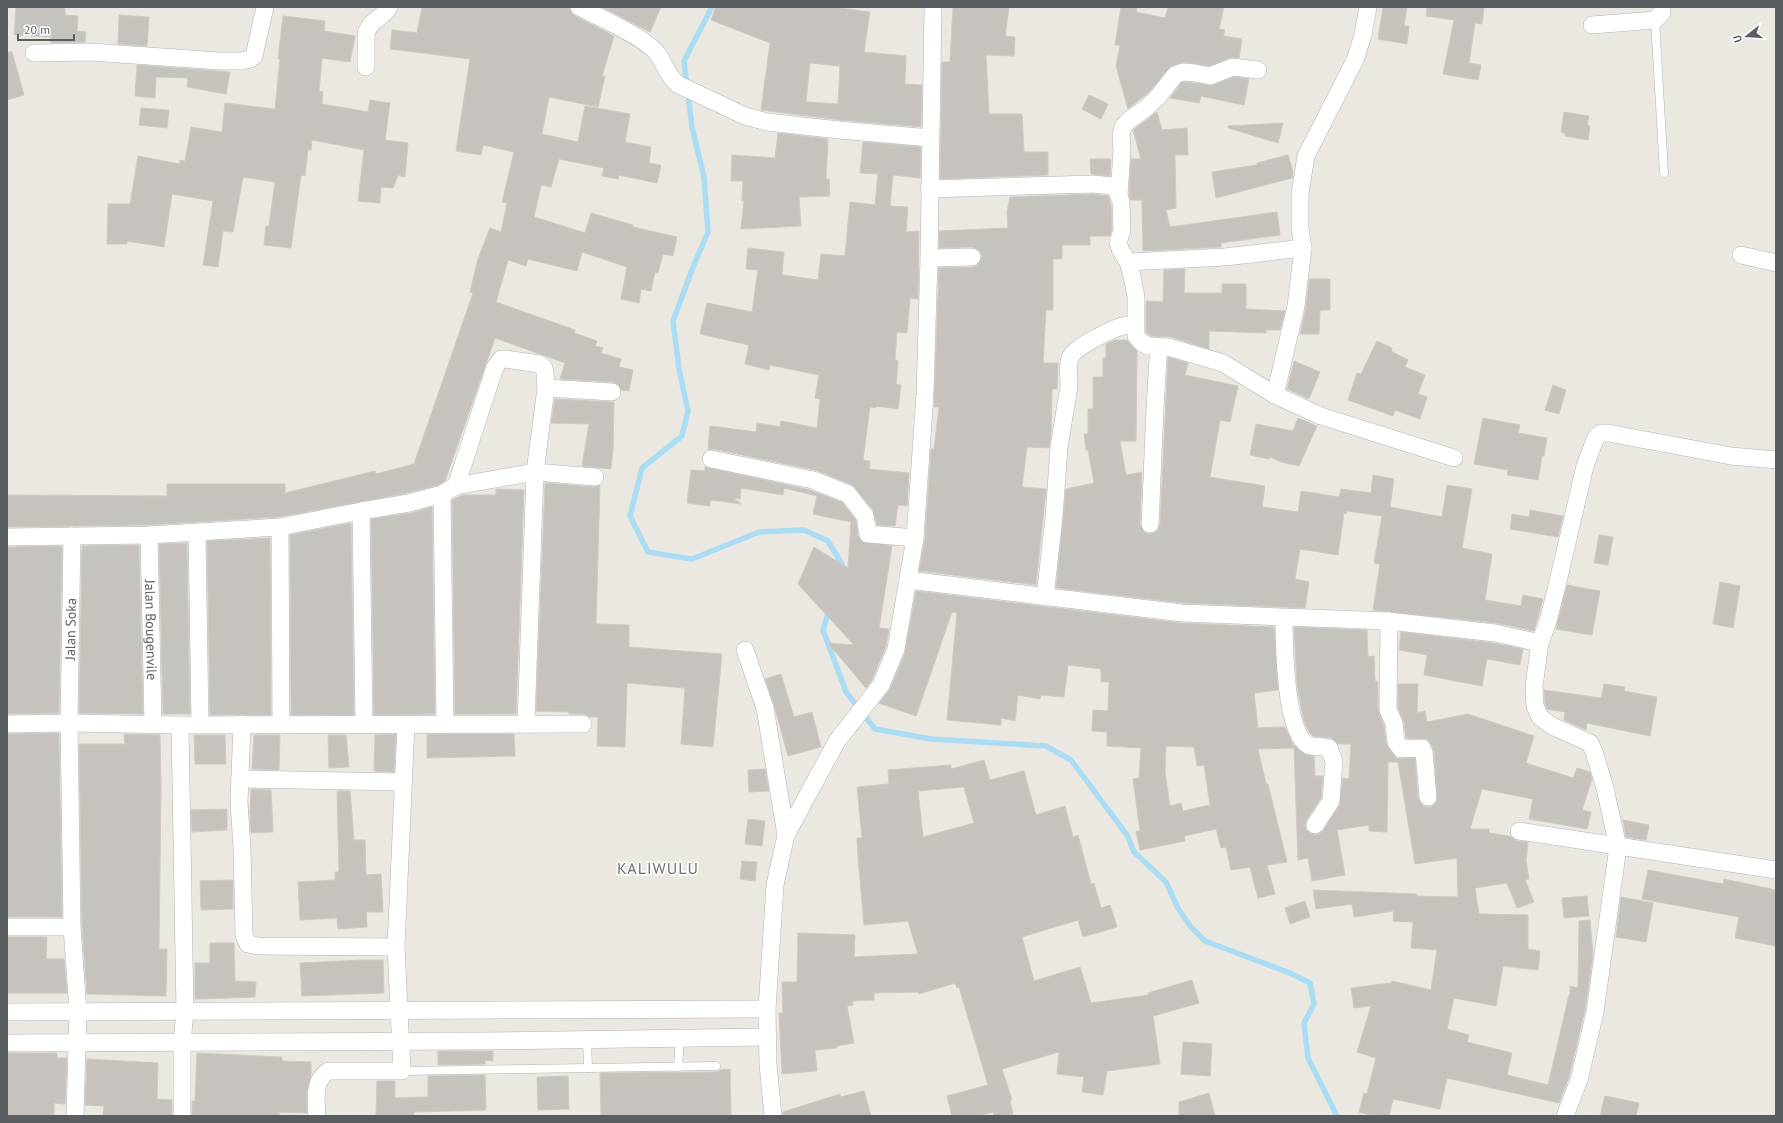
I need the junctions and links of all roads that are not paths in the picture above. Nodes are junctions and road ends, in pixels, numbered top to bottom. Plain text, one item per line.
1 (264, 7) edge
2 (389, 7) edge
3 (579, 7) edge
4 (933, 7) edge
5 (1368, 7) edge
6 (1658, 14) edge
7 (1592, 25) dead end
8 (34, 53) dead end
9 (366, 67) dead end
10 (1258, 70) dead end
11 (930, 138) junction
12 (1664, 173) dead end
13 (929, 189) junction
14 (1120, 195) junction
15 (1303, 248) junction
16 (1741, 254) dead end
17 (972, 257) dead end
18 (929, 258) junction
19 (1128, 262) junction
20 (1776, 262) edge
21 (1135, 326) junction
22 (1159, 347) junction
23 (546, 388) junction
24 (612, 392) dead end
25 (1275, 395) junction
26 (1454, 458) dead end
27 (711, 459) dead end
28 (1776, 460) edge
29 (535, 472) junction
30 (595, 476) dead end
31 (449, 490) junction
32 (361, 511) junction
33 (1150, 524) dead end
34 (280, 528) junction
35 (197, 532) junction
36 (148, 535) junction
37 (72, 536) junction
38 (7, 537) edge
39 (915, 538) junction
40 (908, 580) junction
41 (1045, 597) junction
42 (1284, 618) junction
43 (1389, 621) junction
44 (1540, 642) junction
45 (745, 650) dead end
46 (69, 723) junction
47 (7, 724) edge
48 (153, 724) junction
49 (242, 724) junction
50 (364, 724) junction
51 (406, 724) junction
52 (445, 724) junction
53 (526, 724) junction
54 (583, 724) dead end
55 (180, 725) junction
56 (200, 725) junction
57 (281, 725) junction
58 (240, 779) junction
59 (403, 782) junction
60 (1428, 797) dead end
61 (1315, 826) dead end
62 (1519, 831) dead end
63 (786, 835) junction
64 (1618, 846) junction
65 (1776, 870) edge
66 (7, 927) edge
67 (72, 927) junction
68 (396, 947) junction
69 (766, 1009) junction
70 (7, 1012) edge
71 (78, 1012) junction
72 (185, 1012) junction
73 (400, 1012) junction
74 (767, 1037) junction
75 (680, 1038) junction
76 (587, 1040) junction
77 (402, 1042) junction
78 (182, 1043) junction
79 (7, 1044) edge
80 (77, 1044) junction
81 (716, 1066) dead end
82 (678, 1067) junction
83 (588, 1068) junction
84 (402, 1070) junction
85 (75, 1116) edge
86 (182, 1116) edge
87 (317, 1116) edge
88 (773, 1116) edge
89 (1565, 1116) edge

1 - 8 street
2 - 9 street
3 - 11 street
4 - 11 street
5 - 15 street
6 - 7 street
6 - 12 lane
10 - 14 street
11 - 13 street
13 - 14 street
13 - 18 street
14 - 19 street
15 - 19 street
15 - 25 street
16 - 20 street
17 - 18 street
18 - 39 street
19 - 21 street
21 - 22 street
21 - 41 street
22 - 25 street
22 - 33 street
23 - 24 street
23 - 29 street
23 - 31 street
25 - 26 street
27 - 39 street
28 - 44 street
29 - 30 street
29 - 31 street
29 - 53 street
31 - 32 street
31 - 52 street
32 - 34 street
32 - 50 street
34 - 35 street
34 - 57 street
35 - 36 street
35 - 56 street
36 - 37 street
36 - 48 street, Jalan Bougenvile
37 - 38 street
37 - 46 street, Jalan Soka
39 - 40 street
40 - 41 street
40 - 63 street
41 - 42 street
42 - 43 street
42 - 61 street
43 - 44 street
43 - 60 street
44 - 64 street
45 - 63 street
46 - 47 street
46 - 48 street
46 - 67 street, Jalan Soka
48 - 55 street
49 - 56 street
49 - 57 street
49 - 58 street
50 - 51 street
50 - 57 street
51 - 52 street
51 - 59 street
52 - 53 street
53 - 54 street
55 - 56 street
55 - 72 street
58 - 59 street
58 - 68 street
59 - 68 street
62 - 64 street
63 - 69 street
64 - 65 street
64 - 89 street
66 - 67 street
67 - 71 street, Jalan Soka
68 - 73 street
69 - 73 street
69 - 74 street
70 - 71 street
71 - 72 street
71 - 80 street, Jalan Soka
72 - 73 street
72 - 78 street
73 - 77 street
74 - 75 street
74 - 88 street
75 - 76 street
75 - 82 lane
76 - 77 street
76 - 83 lane
77 - 78 street
77 - 84 street
78 - 80 street
78 - 86 street
79 - 80 street
80 - 85 street, Jalan Soka
81 - 82 lane
82 - 83 lane
83 - 84 lane
84 - 87 street

